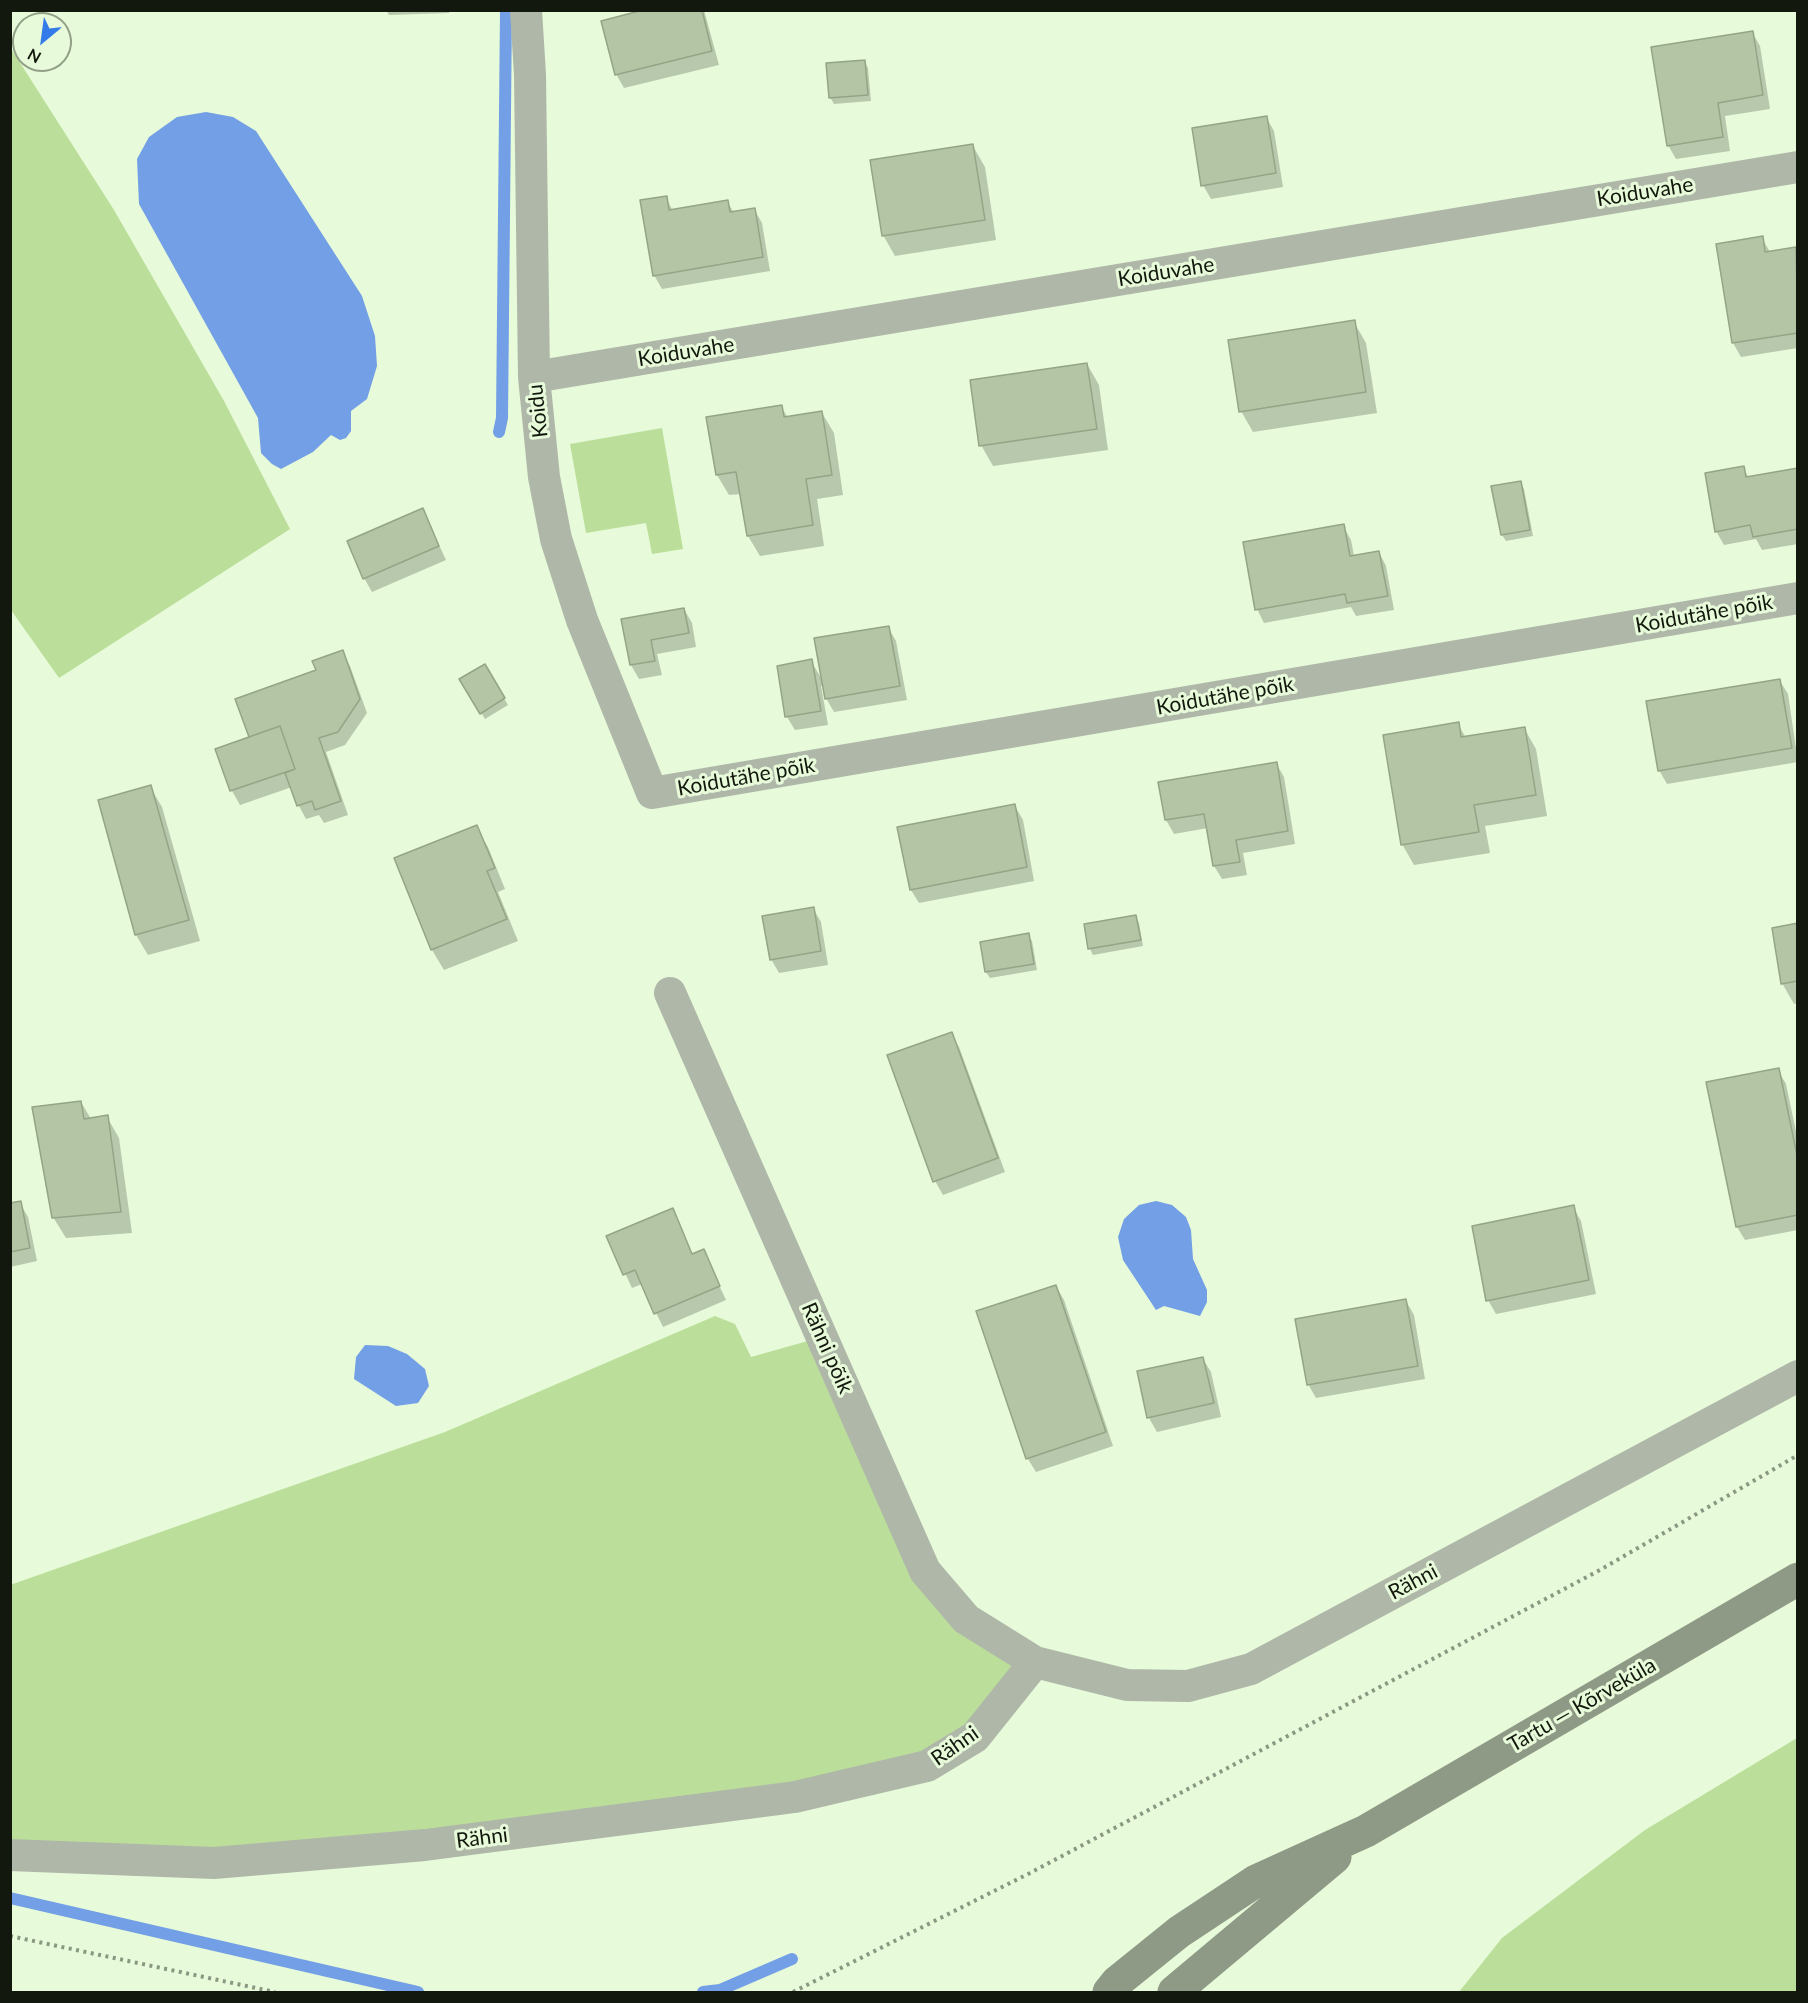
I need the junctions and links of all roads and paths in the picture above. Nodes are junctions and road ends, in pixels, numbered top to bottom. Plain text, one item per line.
1 (526, 10) edge
2 (1797, 167) edge
3 (534, 378) junction
4 (1797, 598) edge
5 (652, 793) joint
6 (670, 993) dead end
7 (1797, 1376) edge
8 (1797, 1455) edge
9 (1797, 1579) edge
10 (1035, 1662) junction
11 (1366, 1831) junction
12 (10, 1855) edge
13 (10, 1936) edge
14 (275, 1992) edge
15 (793, 1992) edge
16 (1108, 1992) edge
17 (1173, 1992) edge

1 - 3 street, Koidu
2 - 3 street, Koiduvahe
3 - 5 street, Koidu
4 - 5 street, Koidutähe põik
6 - 10 street, Rähni põik
7 - 10 street, Rähni
8 - 15 path
9 - 11 main road, Tartu — Kõrveküla
10 - 12 street, Rähni
11 - 16 main road, Tartu — Kõrveküla
11 - 17 main road, Tartu — Kõrveküla
13 - 14 path

